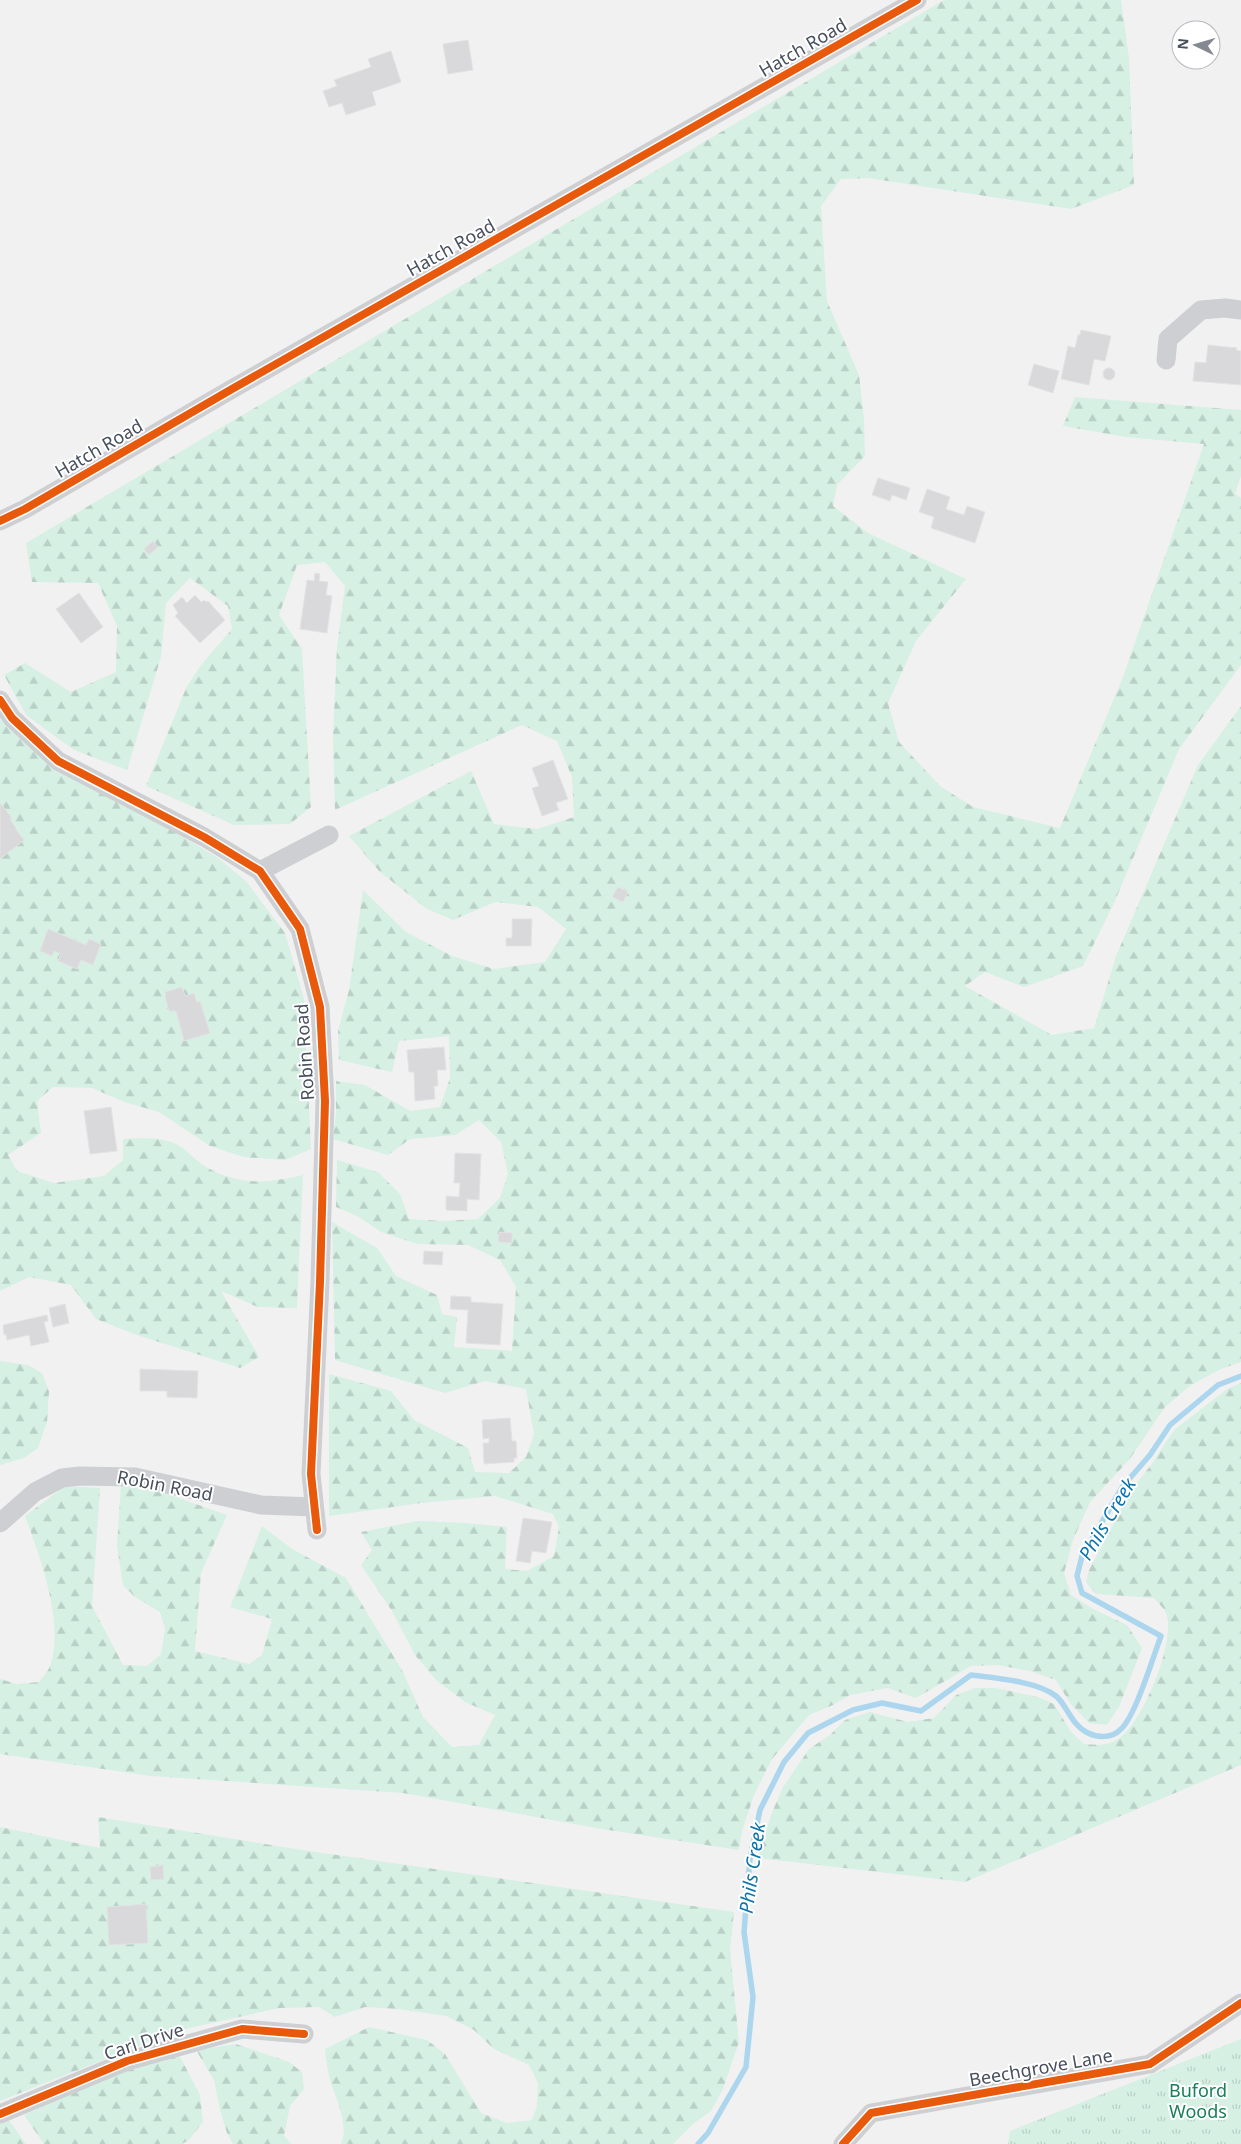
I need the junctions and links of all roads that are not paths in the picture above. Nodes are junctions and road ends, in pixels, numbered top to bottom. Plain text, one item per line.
1 (917, 0) edge
2 (1241, 310) edge
3 (1166, 360) dead end
4 (0, 521) edge
5 (0, 700) edge
6 (329, 834) dead end
7 (260, 871) junction
8 (314, 1507) junction
9 (0, 1524) edge
10 (317, 1530) dead end
11 (1241, 2003) edge
12 (304, 2034) dead end
13 (0, 2114) edge
14 (843, 2144) edge

1 - 4 street, Hatch Road
2 - 3 street
5 - 7 street, Robin Road
6 - 7 street
7 - 8 street, Robin Road
8 - 9 street, Robin Road
8 - 10 street, Robin Road
11 - 14 street, Beechgrove Lane
12 - 13 street, Carl Drive

